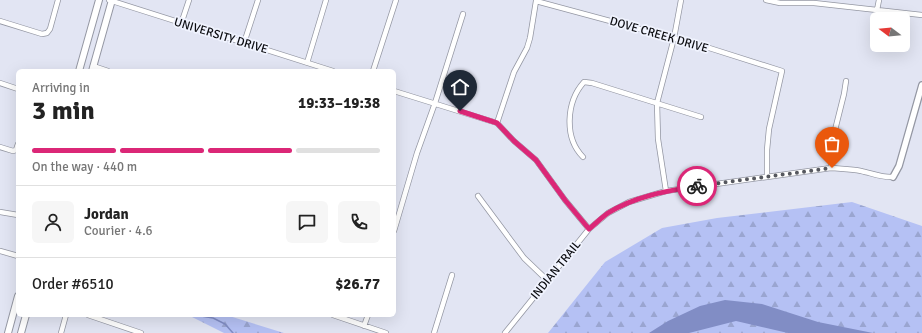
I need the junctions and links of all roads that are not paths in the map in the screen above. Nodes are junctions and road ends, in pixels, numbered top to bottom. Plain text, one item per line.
1 (58, 0) edge
2 (99, 0) edge
3 (111, 0) edge
4 (189, 0) edge
5 (258, 0) edge
6 (326, 0) edge
7 (396, 0) edge
8 (681, 0) edge
9 (766, 0) edge
10 (879, 0) edge
11 (536, 1) edge
12 (815, 1) edge
13 (877, 10) junction
14 (463, 14) dead end
15 (922, 15) edge
16 (0, 21) edge
17 (181, 24) junction
18 (674, 38) junction
19 (244, 43) junction
20 (307, 63) junction
21 (80, 69) edge
22 (93, 69) edge
23 (326, 69) edge
24 (374, 69) edge
25 (846, 81) dead end
26 (0, 84) edge
27 (922, 85) edge
28 (16, 88) edge
29 (396, 91) edge
30 (658, 103) junction
31 (434, 104) junction
32 (701, 117) dead end
33 (497, 123) junction
34 (0, 147) edge
35 (16, 150) edge
36 (583, 157) dead end
37 (832, 168) junction
38 (767, 176) junction
39 (893, 177) joint
40 (666, 190) junction
41 (478, 196) dead end
42 (0, 212) edge
43 (16, 215) edge
44 (396, 222) edge
45 (589, 229) junction
46 (0, 251) edge
47 (16, 255) edge
48 (452, 275) dead end
49 (548, 280) junction
50 (16, 303) edge
51 (25, 317) edge
52 (65, 317) edge
53 (93, 317) edge
54 (339, 317) edge
55 (367, 317) edge
56 (364, 326) junction
57 (127, 330) edge
58 (8, 333) edge
59 (21, 333) edge
60 (61, 333) edge
61 (141, 333) edge
62 (386, 333) edge
63 (434, 333) edge
64 (506, 333) edge

1 - 16 street
2 - 21 main road
3 - 17 street, UNIVERSITY DRIVE
3 - 22 main road
4 - 17 street
5 - 19 street
6 - 20 street
7 - 24 street
8 - 18 street
9 - 12 street
10 - 13 street
11 - 18 street, DOVE CREEK DRIVE
11 - 33 street
12 - 13 street
13 - 15 street
14 - 31 street
17 - 19 street, UNIVERSITY DRIVE
18 - 30 street
18 - 38 street, DOVE CREEK DRIVE
19 - 20 street, UNIVERSITY DRIVE
20 - 23 street, UNIVERSITY DRIVE
25 - 37 street
26 - 28 street
27 - 39 street
29 - 31 street
30 - 32 street
30 - 36 street
30 - 40 street
31 - 33 street
31 - 44 street
33 - 45 street
34 - 35 street
37 - 38 street, INDIAN TRAIL
37 - 39 street, INDIAN TRAIL
38 - 40 street, INDIAN TRAIL
40 - 45 street, INDIAN TRAIL
41 - 49 street
42 - 43 street
45 - 49 street, INDIAN TRAIL
46 - 47 street
48 - 63 street
49 - 64 street, INDIAN TRAIL
50 - 58 main road
51 - 59 main road
52 - 60 street
53 - 57 street
54 - 56 street
55 - 56 street
56 - 62 street
57 - 61 street

